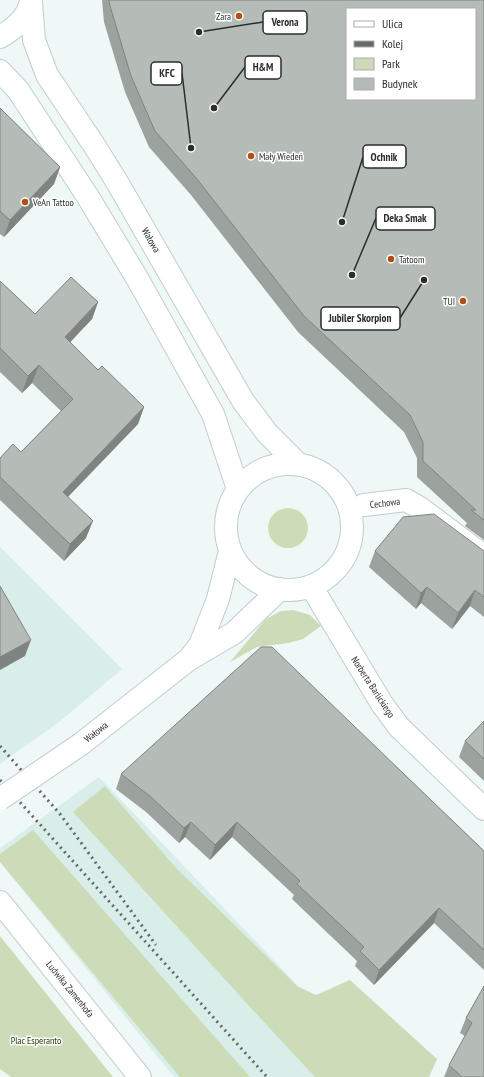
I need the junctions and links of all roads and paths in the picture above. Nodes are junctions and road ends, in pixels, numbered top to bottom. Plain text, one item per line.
1 (31, 2) edge
2 (0, 37) edge
3 (0, 71) edge
4 (298, 464) junction
5 (238, 489) junction
6 (364, 505) dead end
7 (230, 551) junction
8 (484, 556) edge
9 (311, 586) junction
10 (280, 589) junction
11 (188, 660) junction
12 (0, 799) edge
13 (484, 809) edge
14 (0, 902) edge
15 (140, 1077) edge

1 - 2 street
1 - 4 street, Wałowa
3 - 5 street
4 - 5 street
4 - 9 street
5 - 7 street
6 - 8 street, Cechowa
7 - 10 street
7 - 11 street, Wałowa
9 - 10 street
9 - 13 street, Norberta Barlickiego
10 - 11 street, Wałowa
11 - 12 street, Wałowa, bridge
14 - 15 street, Ludwika Zamenhofa

